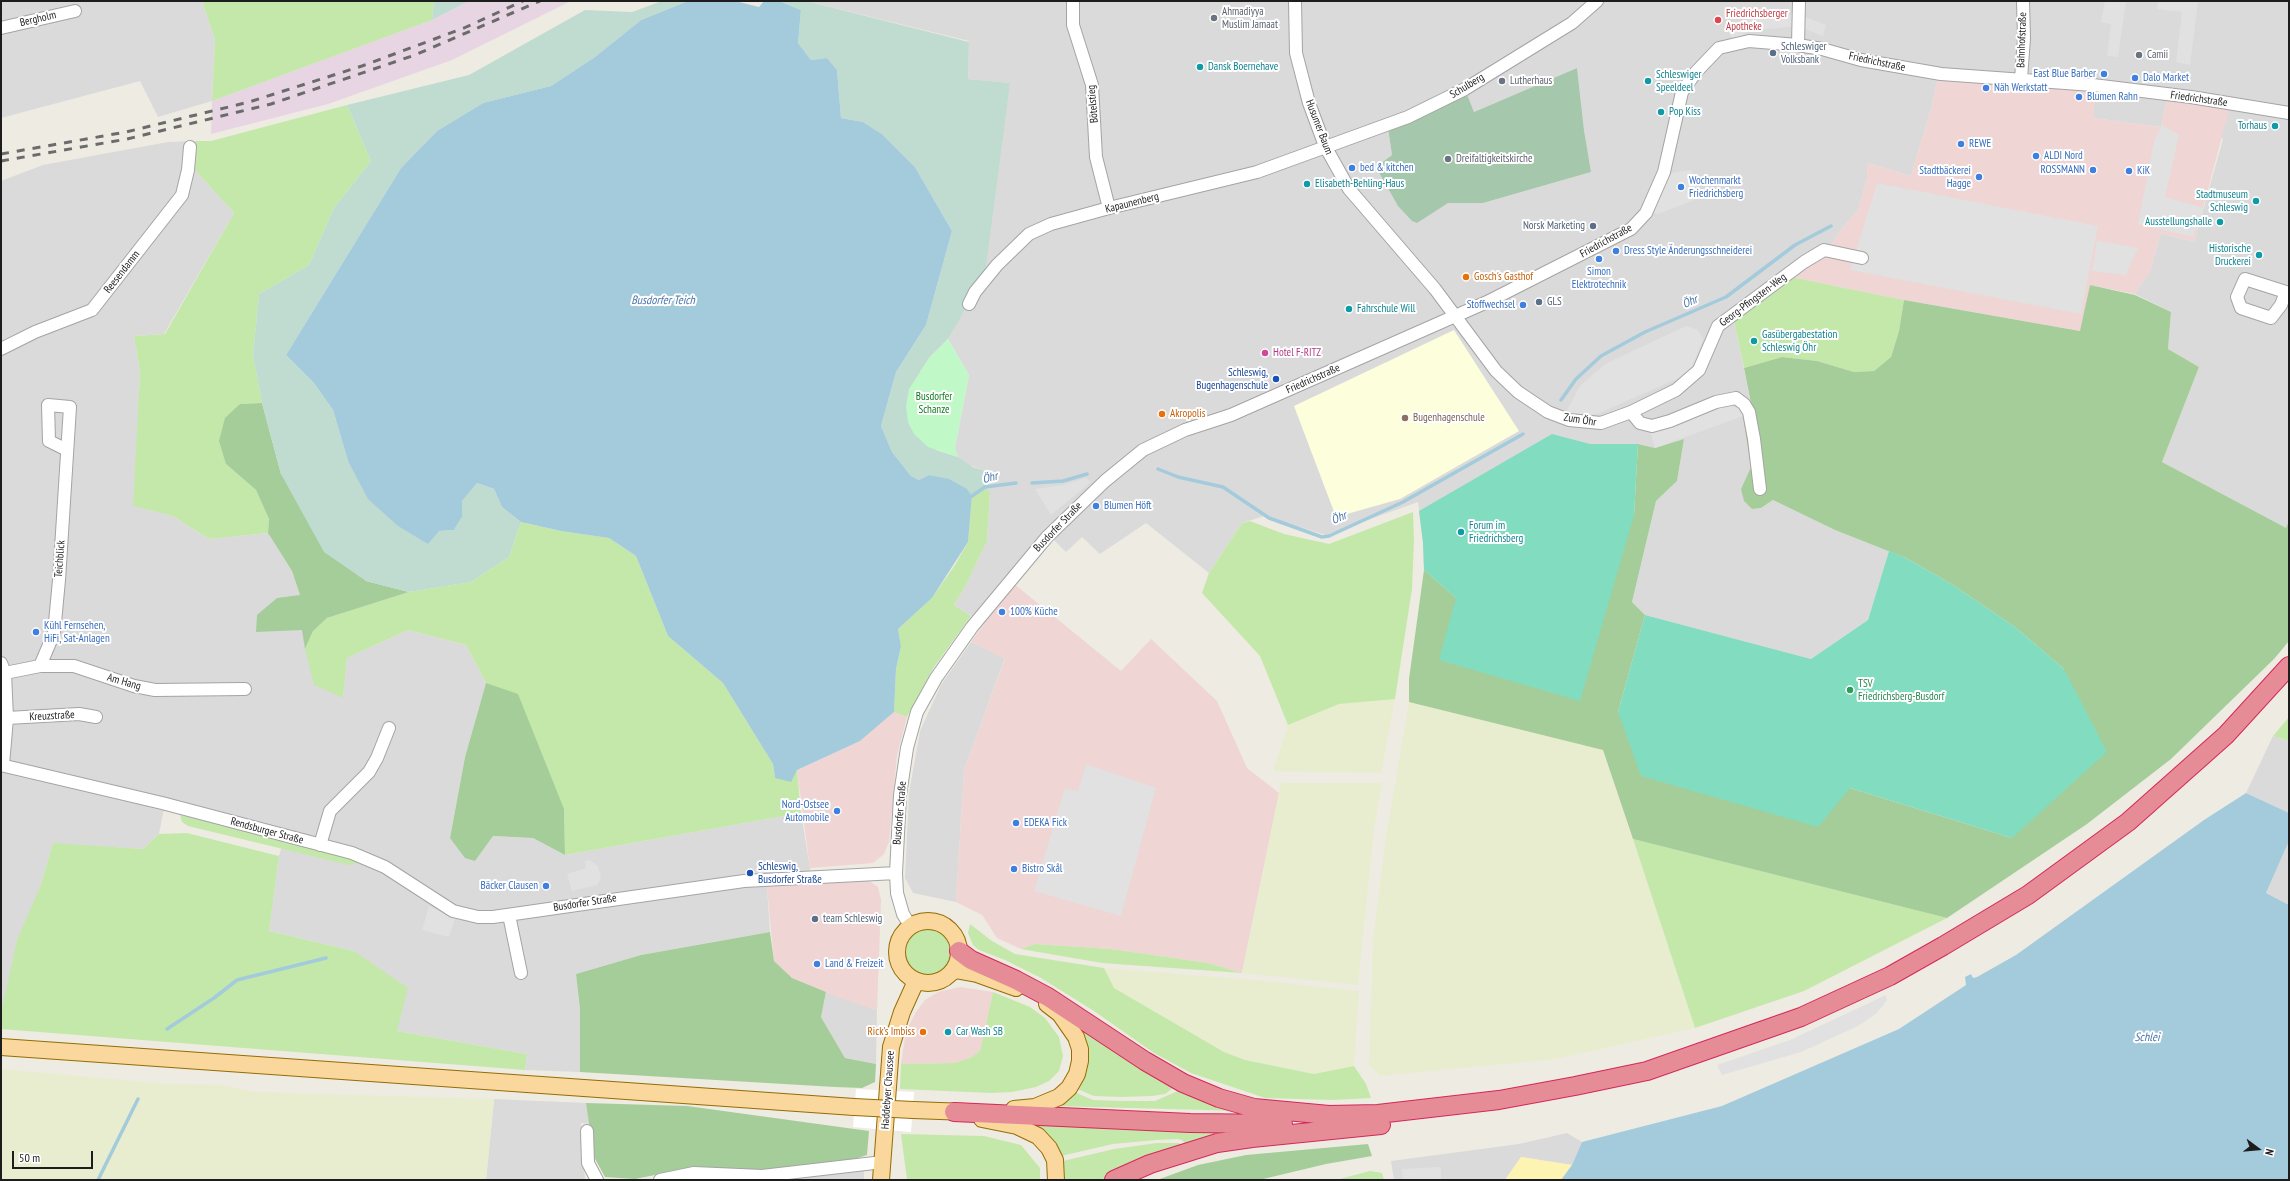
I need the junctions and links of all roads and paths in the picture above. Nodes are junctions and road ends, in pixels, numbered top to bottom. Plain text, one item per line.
1 (1073, 1) edge
2 (1597, 1) edge
3 (1799, 1) edge
4 (2023, 1) edge
5 (1292, 2) edge
6 (75, 11) dead end
7 (1, 28) edge
8 (1798, 45) junction
9 (2021, 79) junction
10 (2289, 113) edge
11 (1324, 146) junction
12 (190, 147) dead end
13 (1108, 208) junction
14 (1862, 258) dead end
15 (969, 304) dead end
16 (1454, 315) junction
17 (1, 349) edge
18 (1630, 412) junction
19 (67, 450) dead end
20 (1130, 458) joint
21 (1760, 489) dead end
22 (40, 666) junction
23 (2289, 666) edge
24 (3, 668) edge
25 (2289, 685) edge
26 (245, 689) dead end
27 (96, 717) dead end
28 (7, 718) junction
29 (389, 728) dead end
30 (2, 765) edge
31 (320, 845) junction
32 (896, 873) junction
33 (522, 912) joint
34 (509, 915) junction
35 (911, 927) junction
36 (959, 951) junction
37 (521, 973) dead end
38 (951, 973) junction
39 (916, 981) junction
40 (1, 1047) edge
41 (954, 1112) junction
42 (1330, 1122) junction
43 (587, 1131) dead end
44 (883, 1162) junction
45 (597, 1180) edge
46 (660, 1180) edge
47 (881, 1180) edge
48 (1056, 1180) edge
49 (1114, 1180) edge

1 - 13 street, Bötelstieg
2 - 11 street, Schulberg
3 - 8 street
4 - 9 street, Bahnhofstraße
5 - 11 street, Husumer Baum
6 - 7 street, Bergholm
8 - 9 street, Friedrichstraße
8 - 16 street, Friedrichstraße
9 - 10 street, Friedrichstraße
11 - 13 street, Kapaunenberg
11 - 16 street, Husumer Baum
12 - 17 street, Reesendamm
13 - 15 street, Kapaunenberg
14 - 18 street, Georg-Pfingsten-Weg
16 - 18 street, Zum Öhr
16 - 20 street, Friedrichstraße
18 - 21 street
19 - 22 street, Teichblick
20 - 32 street, Busdorfer Straße
22 - 24 street, Am Hang
22 - 26 street, Am Hang
23 - 42 highway
24 - 28 street
25 - 42 highway
27 - 28 street, Kreuzstraße
28 - 30 street
29 - 31 street
30 - 31 street, Rendsburger Straße
31 - 34 street, Rendsburger Straße
32 - 33 street, Busdorfer Straße
32 - 35 street
33 - 34 street, Rendsburger Straße
34 - 37 street
35 - 36 main road
35 - 39 main road
36 - 38 main road
36 - 42 highway
38 - 39 main road
38 - 41 main road
39 - 44 main road, Haddebyer Chaussee
40 - 41 main road, bridge
41 - 42 highway
41 - 48 main road
42 - 49 highway
43 - 45 street
44 - 46 street
44 - 47 main road, Haddebyer Chaussee

